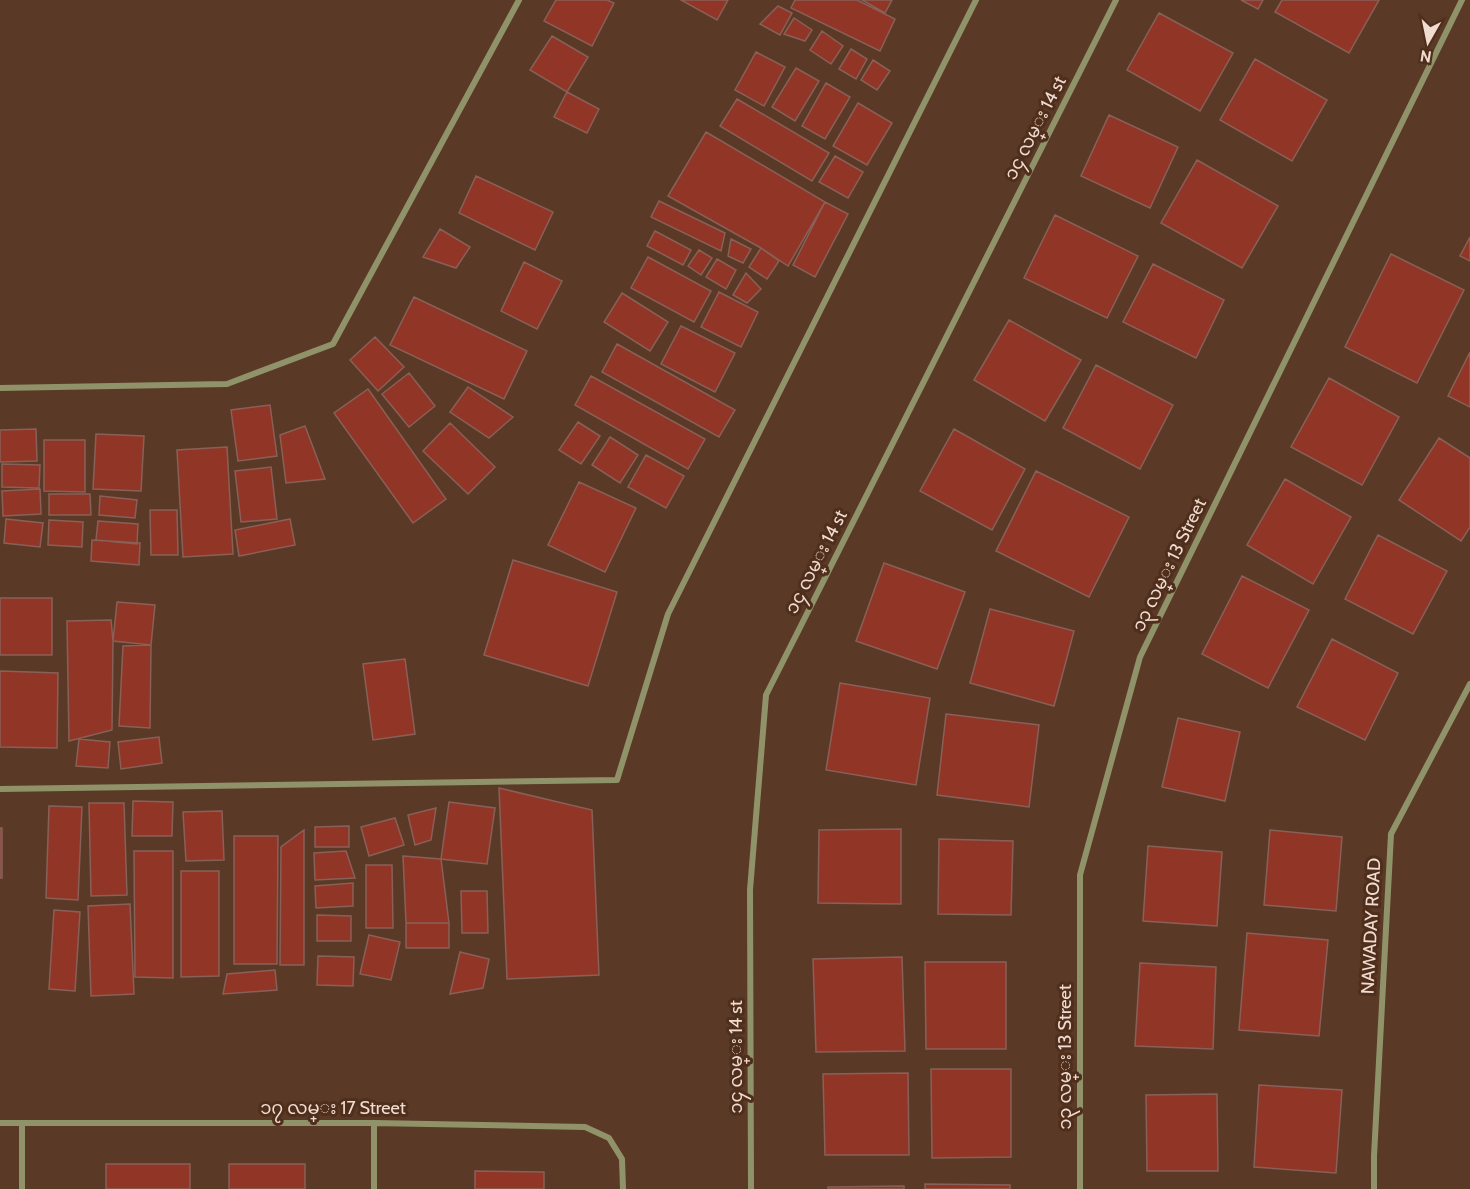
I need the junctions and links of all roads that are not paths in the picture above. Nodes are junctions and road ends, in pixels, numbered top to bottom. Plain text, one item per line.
1 (519, 0) edge
2 (976, 0) edge
3 (1116, 0) edge
4 (1462, 0) edge
5 (0, 388) edge
6 (1470, 684) edge
7 (0, 789) edge
8 (0, 1123) edge
9 (22, 1123) junction
10 (374, 1123) junction
11 (22, 1189) edge
12 (374, 1189) edge
13 (622, 1189) edge
14 (751, 1189) edge
15 (1080, 1189) edge
16 (1374, 1189) edge

1 - 5 street
2 - 7 street
3 - 14 street, ၁၄ လမ္း 14 st
4 - 15 street, ၁၃ လမ္း 13 Street
6 - 16 street, NAWADAY ROAD
8 - 9 street, ၁၇ လမ္း 17 Street
9 - 10 street, ၁၇ လမ္း 17 Street
9 - 11 street
10 - 12 street
10 - 13 street, ၁၇ လမ္း 17 Street

